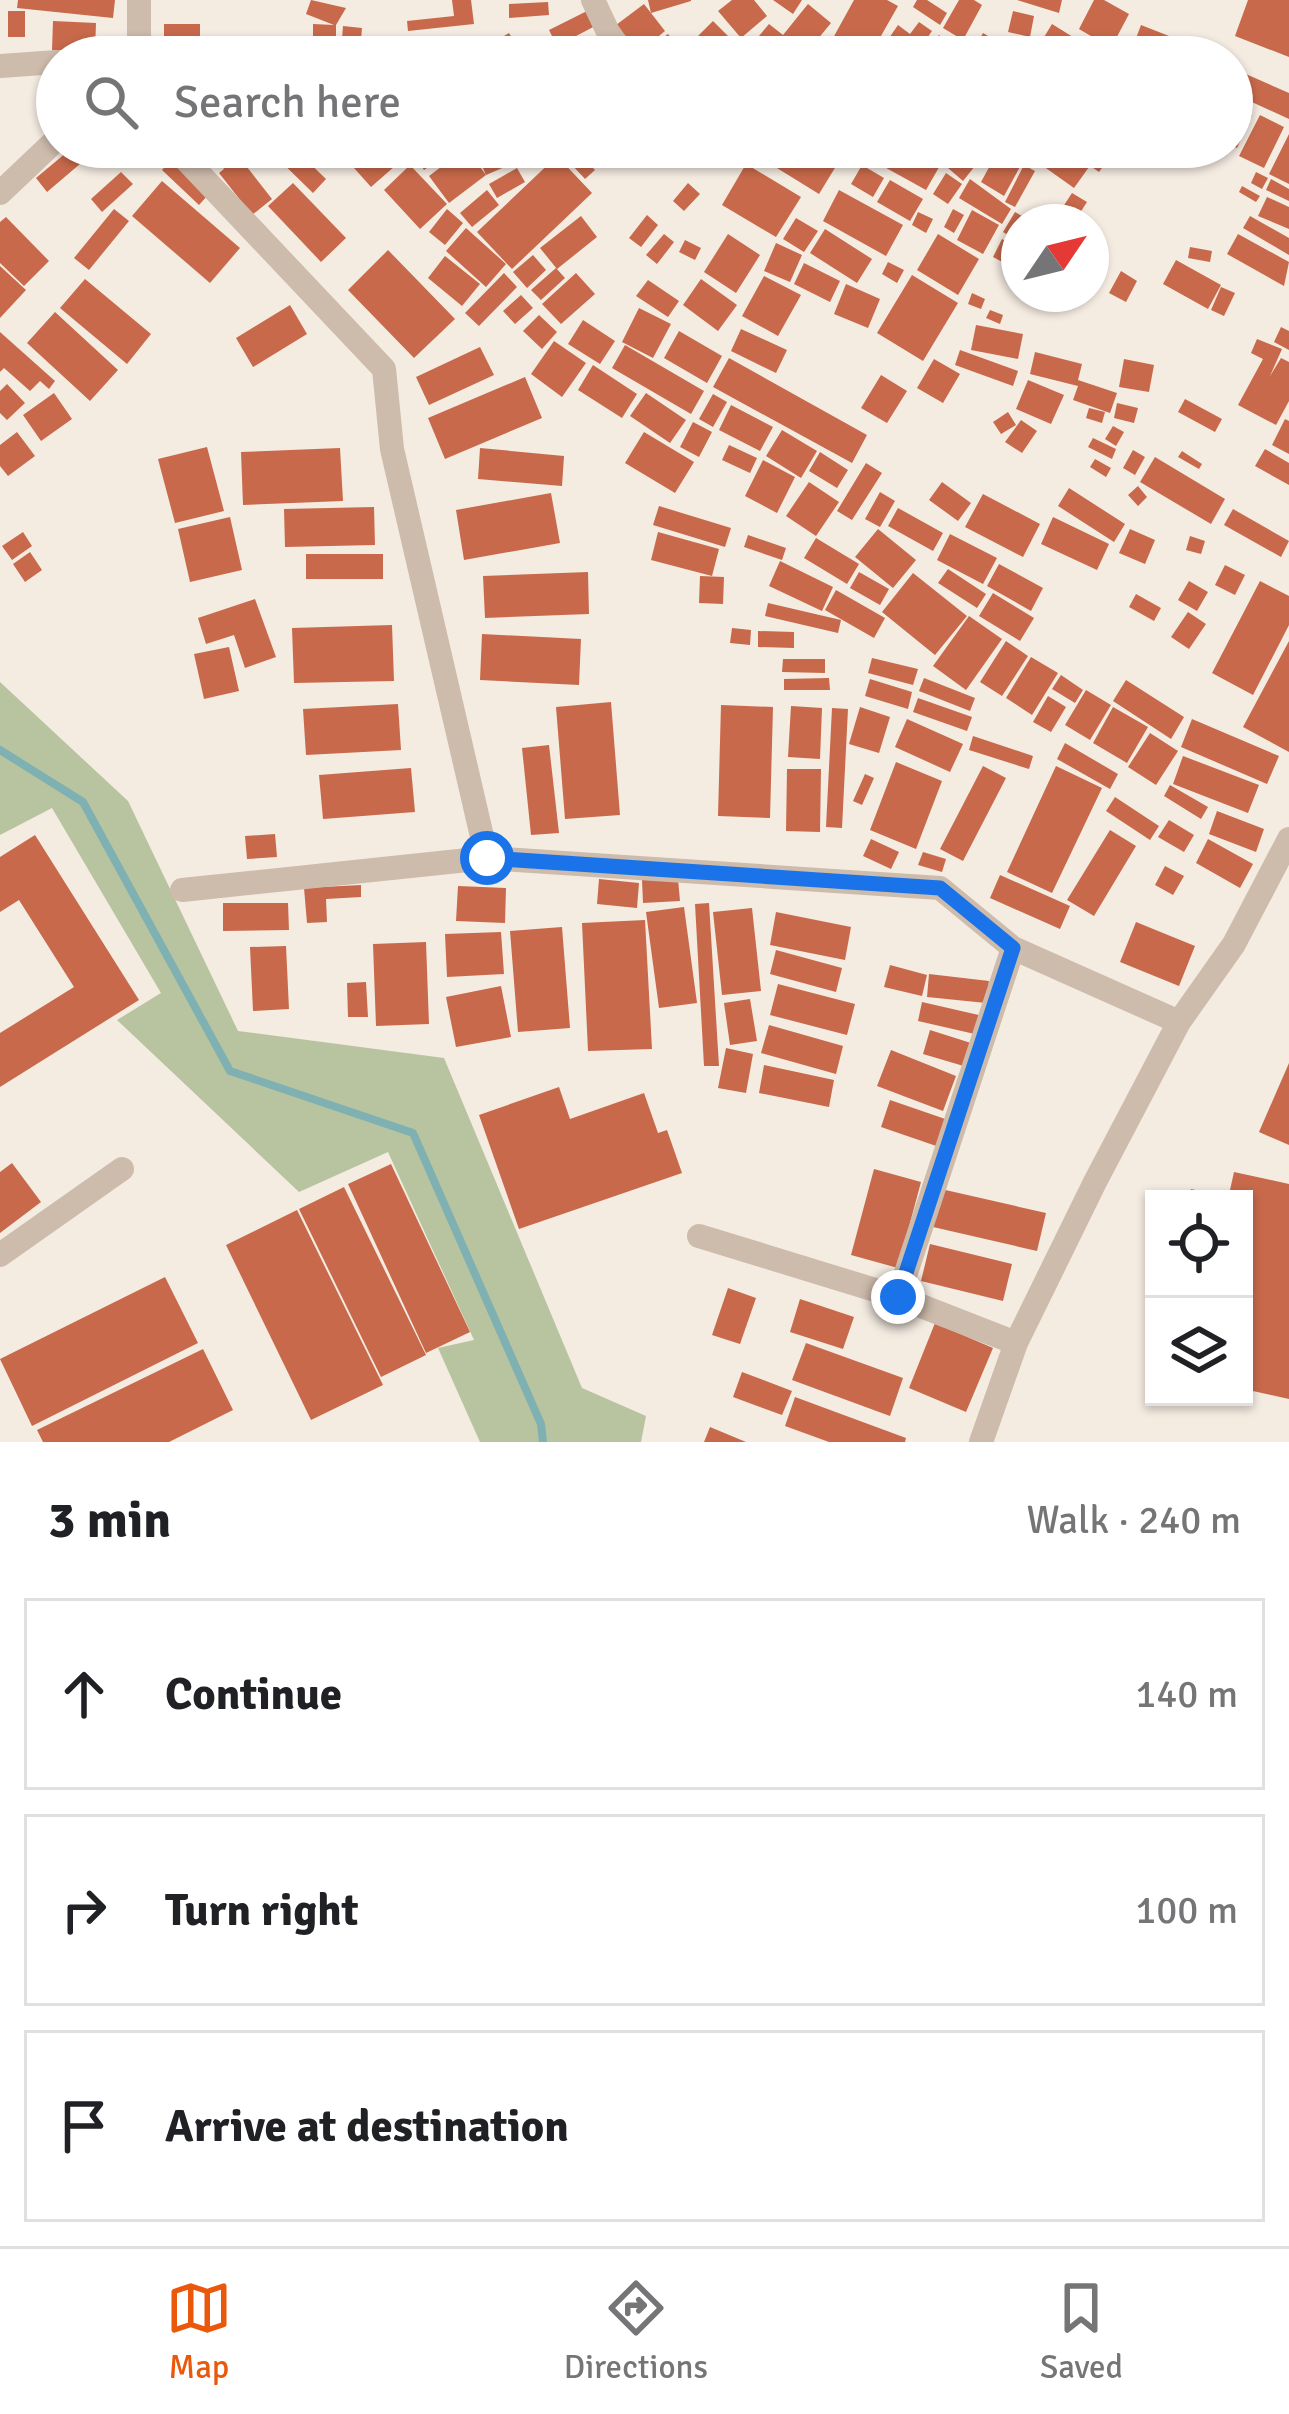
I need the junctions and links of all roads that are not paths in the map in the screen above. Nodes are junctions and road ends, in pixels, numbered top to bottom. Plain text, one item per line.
1 (139, 0) edge
2 (593, 0) edge
3 (139, 36) edge
4 (611, 36) edge
5 (36, 63) edge
6 (0, 66) edge
7 (36, 159) edge
8 (191, 168) edge
9 (0, 193) edge
10 (1285, 855) edge
11 (487, 858) junction
12 (182, 890) dead end
13 (1013, 948) junction
14 (1179, 1022) junction
15 (122, 1169) dead end
16 (699, 1236) dead end
17 (0, 1255) edge
18 (898, 1297) junction
19 (1016, 1343) junction
20 (981, 1442) edge

1 - 3 street
2 - 4 street
5 - 6 street
7 - 9 street
8 - 11 street
10 - 14 street
11 - 12 street
11 - 13 street
13 - 14 street
13 - 18 street
14 - 19 street
15 - 17 street
16 - 18 street
18 - 19 street
19 - 20 street

